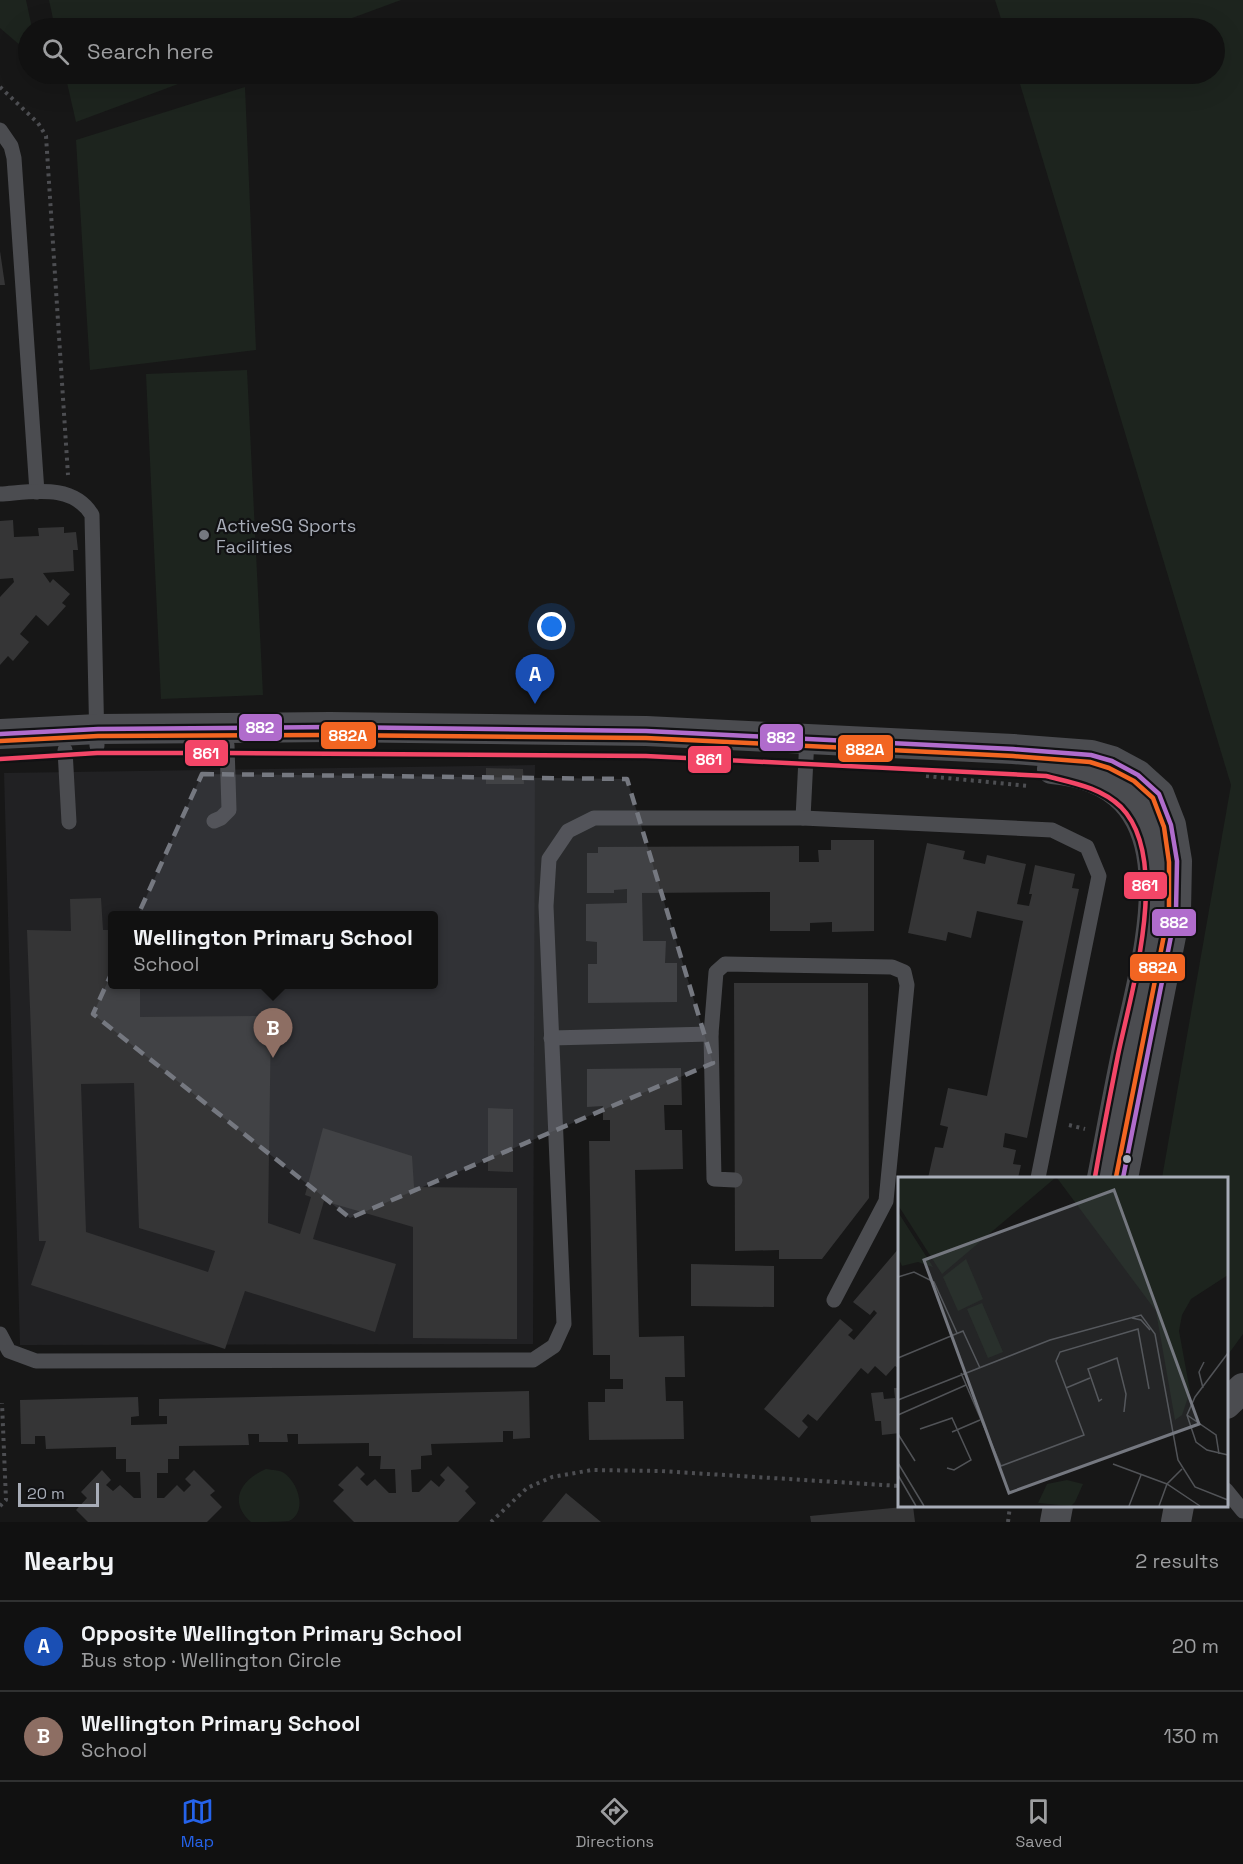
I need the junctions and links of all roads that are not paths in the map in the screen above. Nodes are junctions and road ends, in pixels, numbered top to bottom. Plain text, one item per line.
1 (0, 130) edge
2 (37, 492) junction
3 (0, 494) edge
4 (0, 734) edge
5 (97, 738) junction
6 (227, 745) junction
7 (806, 747) junction
8 (859, 749) junction
9 (65, 750) junction
10 (0, 752) edge
11 (803, 818) junction
12 (214, 821) dead end
13 (69, 822) dead end
14 (711, 1034) junction
15 (551, 1038) junction
16 (1038, 1177) edge
17 (1102, 1177) edge
18 (1123, 1177) edge
19 (735, 1180) dead end
20 (834, 1300) dead end
21 (0, 1334) edge
22 (1243, 1388) edge
23 (1228, 1403) edge
24 (1228, 1491) edge
25 (1038, 1507) edge
26 (1058, 1507) edge
27 (1179, 1507) edge
28 (1243, 1511) edge
29 (1035, 1522) edge
30 (1055, 1522) edge
31 (1176, 1522) edge

1 - 2 lane
2 - 3 lane
2 - 5 lane
4 - 5 street
5 - 6 street
5 - 7 street
5 - 9 street
6 - 7 street
6 - 12 lane
7 - 8 street
7 - 11 lane
8 - 17 street
8 - 18 street
9 - 10 street
9 - 13 lane
11 - 15 lane
11 - 16 lane
14 - 15 lane
14 - 19 lane
14 - 20 lane
15 - 21 lane
22 - 23 street
24 - 28 lane
25 - 29 street
26 - 30 street
27 - 31 street

